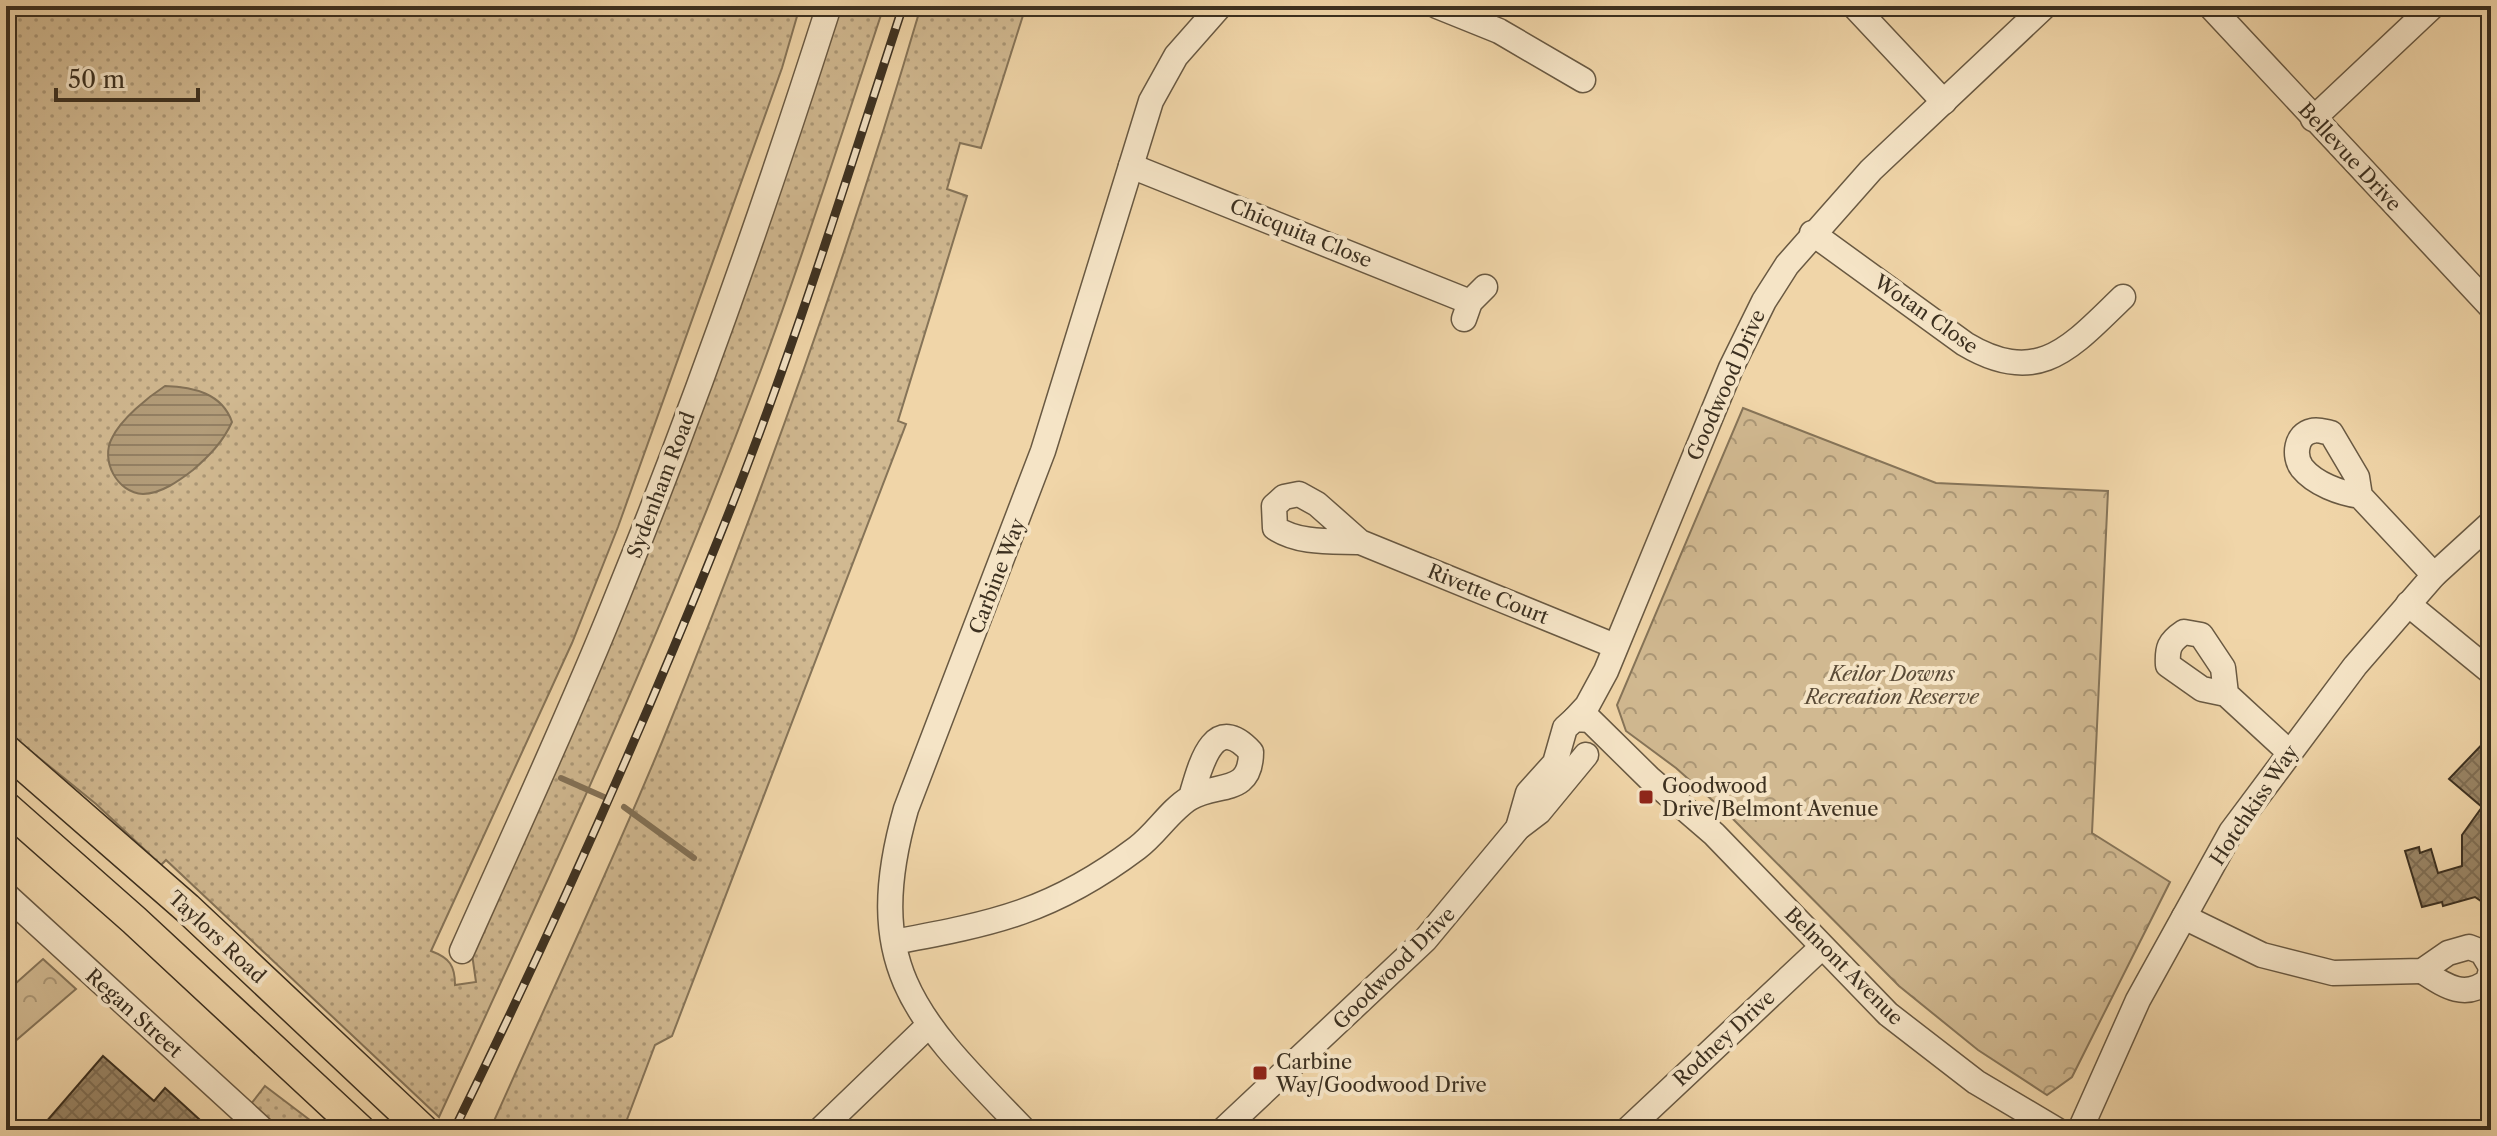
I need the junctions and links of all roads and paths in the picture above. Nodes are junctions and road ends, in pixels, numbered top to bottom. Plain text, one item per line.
1 (829, 6) edge
2 (1220, 6) edge
3 (1437, 6) edge
4 (1854, 6) edge
5 (2045, 6) edge
6 (2210, 6) edge
7 (2433, 6) edge
8 (1585, 79) dead end
9 (1944, 102) junction
10 (2313, 119) junction
11 (1131, 166) junction
12 (1812, 233) junction
13 (2123, 297) dead end
14 (1473, 303) dead end
15 (2491, 307) edge
16 (2360, 496) dead end
17 (2491, 523) edge
18 (1360, 542) dead end
19 (2434, 575) junction
20 (2408, 604) junction
21 (1615, 646) junction
22 (1606, 671) junction
23 (2491, 672) edge
24 (2226, 694) dead end
25 (1575, 719) junction
26 (1599, 728) junction
27 (1564, 741) junction
28 (6, 750) edge
29 (2289, 752) junction
30 (1587, 755) junction
31 (1649, 778) junction
32 (1191, 797) dead end
33 (6, 807) edge
34 (1518, 828) junction
35 (6, 831) edge
36 (105, 893) junction
37 (6, 895) edge
38 (2184, 917) junction
39 (894, 942) junction
40 (1822, 947) junction
41 (457, 956) dead end
42 (2491, 969) edge
43 (2422, 971) junction
44 (928, 1026) junction
45 (1641, 1125) edge
46 (263, 1130) edge
47 (360, 1130) edge
48 (423, 1130) edge
49 (820, 1130) edge
50 (1024, 1130) edge
51 (1223, 1130) edge
52 (2057, 1130) edge
53 (2080, 1130) edge

1 - 41 street, Sydenham Road
2 - 11 street, Carbine Way
3 - 8 street
4 - 9 street
5 - 9 street, Goodwood Drive
6 - 10 street, Bellevue Drive
7 - 10 street
9 - 12 street, Goodwood Drive
10 - 15 street, Bellevue Drive
11 - 14 street, Chicquita Close
11 - 39 street, Carbine Way
12 - 13 street, Wotan Close
12 - 21 street, Goodwood Drive
16 - 19 street
17 - 19 street, Hotchkiss Way
18 - 21 street, Rivette Court
19 - 20 street, Hotchkiss Way
20 - 23 street
20 - 29 street, Hotchkiss Way
21 - 22 street, Goodwood Drive
22 - 25 street, Goodwood Drive
22 - 26 street, Goodwood Drive
24 - 29 street
25 - 26 street
25 - 27 street
26 - 30 street
26 - 31 street, Belmont Avenue
27 - 30 street
27 - 34 street, Goodwood Drive
28 - 48 main road, Taylors Road
29 - 38 street, Hotchkiss Way
30 - 31 street, Belmont Avenue
30 - 34 street, Goodwood Drive
31 - 40 street, Belmont Avenue
32 - 39 street
33 - 36 main road
34 - 51 street, Goodwood Drive
35 - 36 main road
36 - 47 main road
37 - 46 street, Regan Street
38 - 43 street
38 - 53 street, Hotchkiss Way
39 - 44 street, Carbine Way
40 - 45 street, Rodney Drive
40 - 52 street, Belmont Avenue
42 - 43 street
42 - 43 street
44 - 49 street
44 - 50 street, Carbine Way

